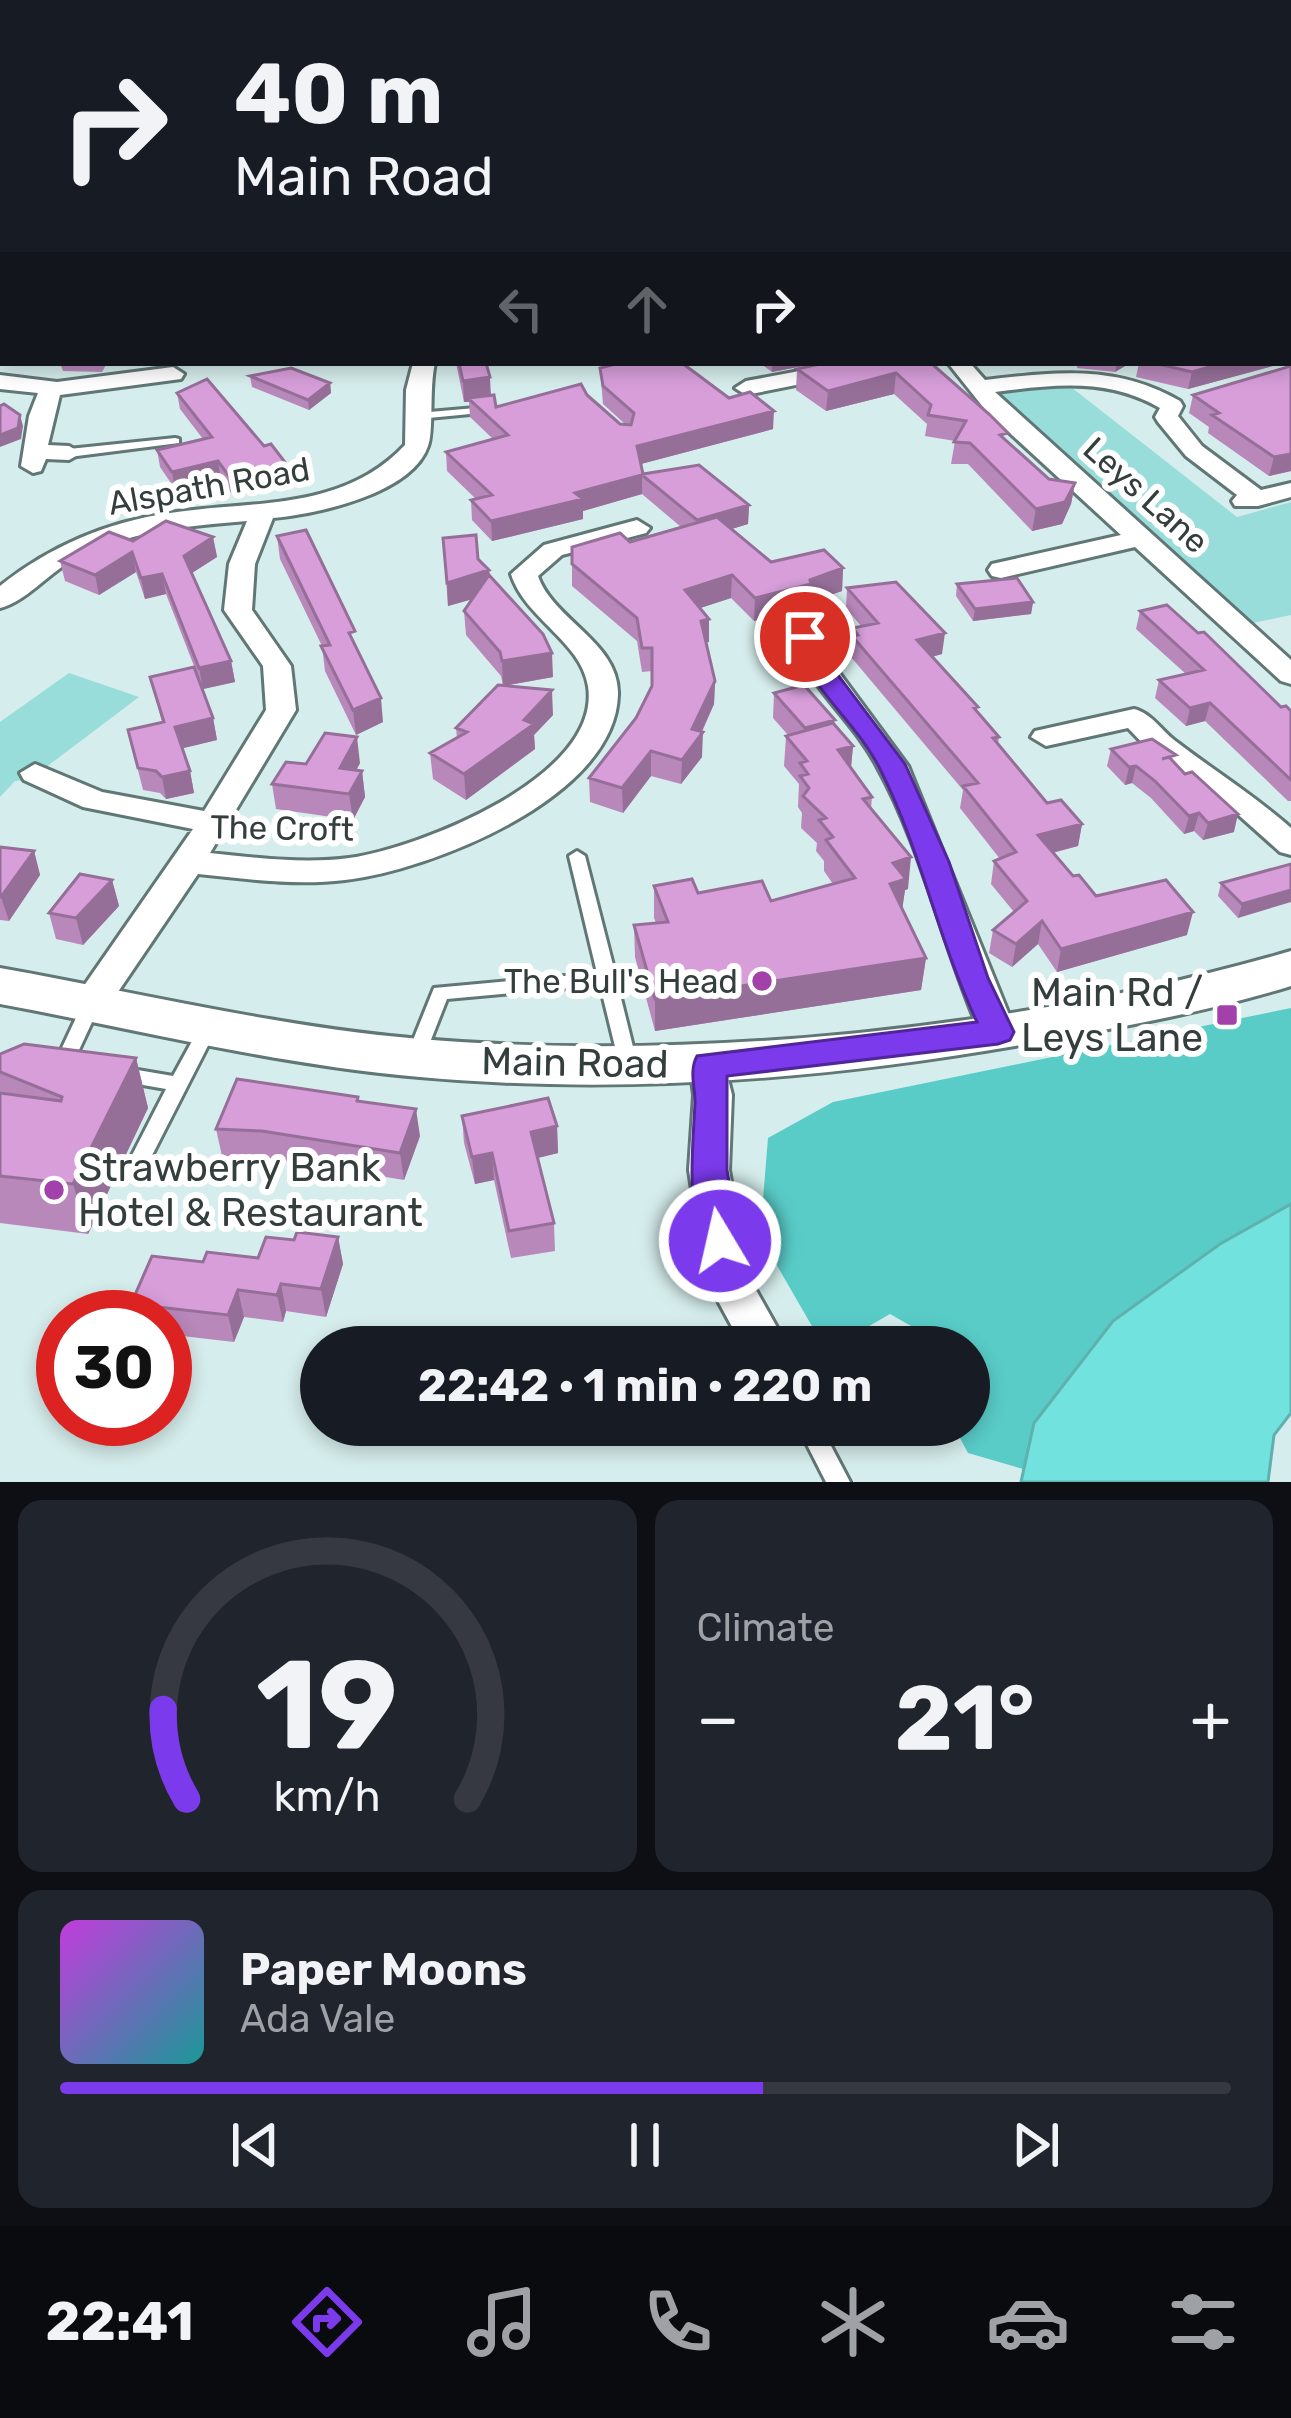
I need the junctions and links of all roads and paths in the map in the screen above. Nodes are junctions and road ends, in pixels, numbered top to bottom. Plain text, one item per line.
1 (423, 366) edge
2 (864, 366) edge
3 (961, 366) edge
4 (1060, 370) edge
5 (173, 374) dead end
6 (0, 382) edge
7 (746, 388) edge
8 (976, 388) junction
9 (51, 389) junction
10 (1202, 395) edge
11 (1172, 406) junction
12 (496, 409) edge
13 (418, 416) junction
14 (175, 441) edge
15 (69, 453) joint
16 (1291, 490) edge
17 (1258, 499) junction
18 (1232, 503) dead end
19 (262, 514) junction
20 (637, 529) dead end
21 (1141, 538) junction
22 (1001, 570) dead end
23 (0, 600) edge
24 (803, 632) dead end
25 (1291, 674) edge
26 (1046, 737) dead end
27 (35, 773) dead end
28 (214, 823) junction
29 (1291, 844) edge
30 (577, 856) dead end
31 (189, 862) junction
32 (1291, 968) edge
33 (610, 978) junction
34 (0, 986) edge
35 (92, 1002) junction
36 (210, 1024) junction
37 (998, 1032) junction
38 (415, 1058) junction
39 (64, 1064) junction
40 (709, 1065) junction
41 (629, 1067) junction
42 (87, 1068) edge
43 (110, 1072) edge
44 (41, 1083) edge
45 (178, 1084) junction
46 (136, 1167) dead end
47 (754, 1326) edge
48 (819, 1446) edge
49 (838, 1482) edge

1 - 13 street, Alspath Road
2 - 7 street
3 - 8 street, Leys Lane
4 - 8 street
4 - 11 street
5 - 9 street
6 - 9 street
8 - 21 street, Leys Lane
9 - 15 street
10 - 11 street
11 - 17 street
12 - 13 lane
13 - 19 street, Alspath Road
14 - 15 lane
16 - 17 street
17 - 18 street
19 - 23 street, Alspath Road
19 - 28 street
20 - 31 street, The Croft
21 - 22 street
21 - 25 street, Leys Lane
24 - 37 street
26 - 29 street
27 - 28 street
28 - 31 street
30 - 33 lane
31 - 35 street
32 - 37 main road, Main Road
33 - 38 lane
33 - 41 lane
34 - 35 main road, Main Road
35 - 36 main road, Main Road
35 - 39 lane
36 - 38 main road, Main Road
36 - 45 lane
37 - 40 main road, Main Road
38 - 41 main road, Main Road
39 - 42 lane
39 - 44 lane
40 - 41 main road, Main Road
40 - 47 street
43 - 45 lane
45 - 46 lane
48 - 49 lane

